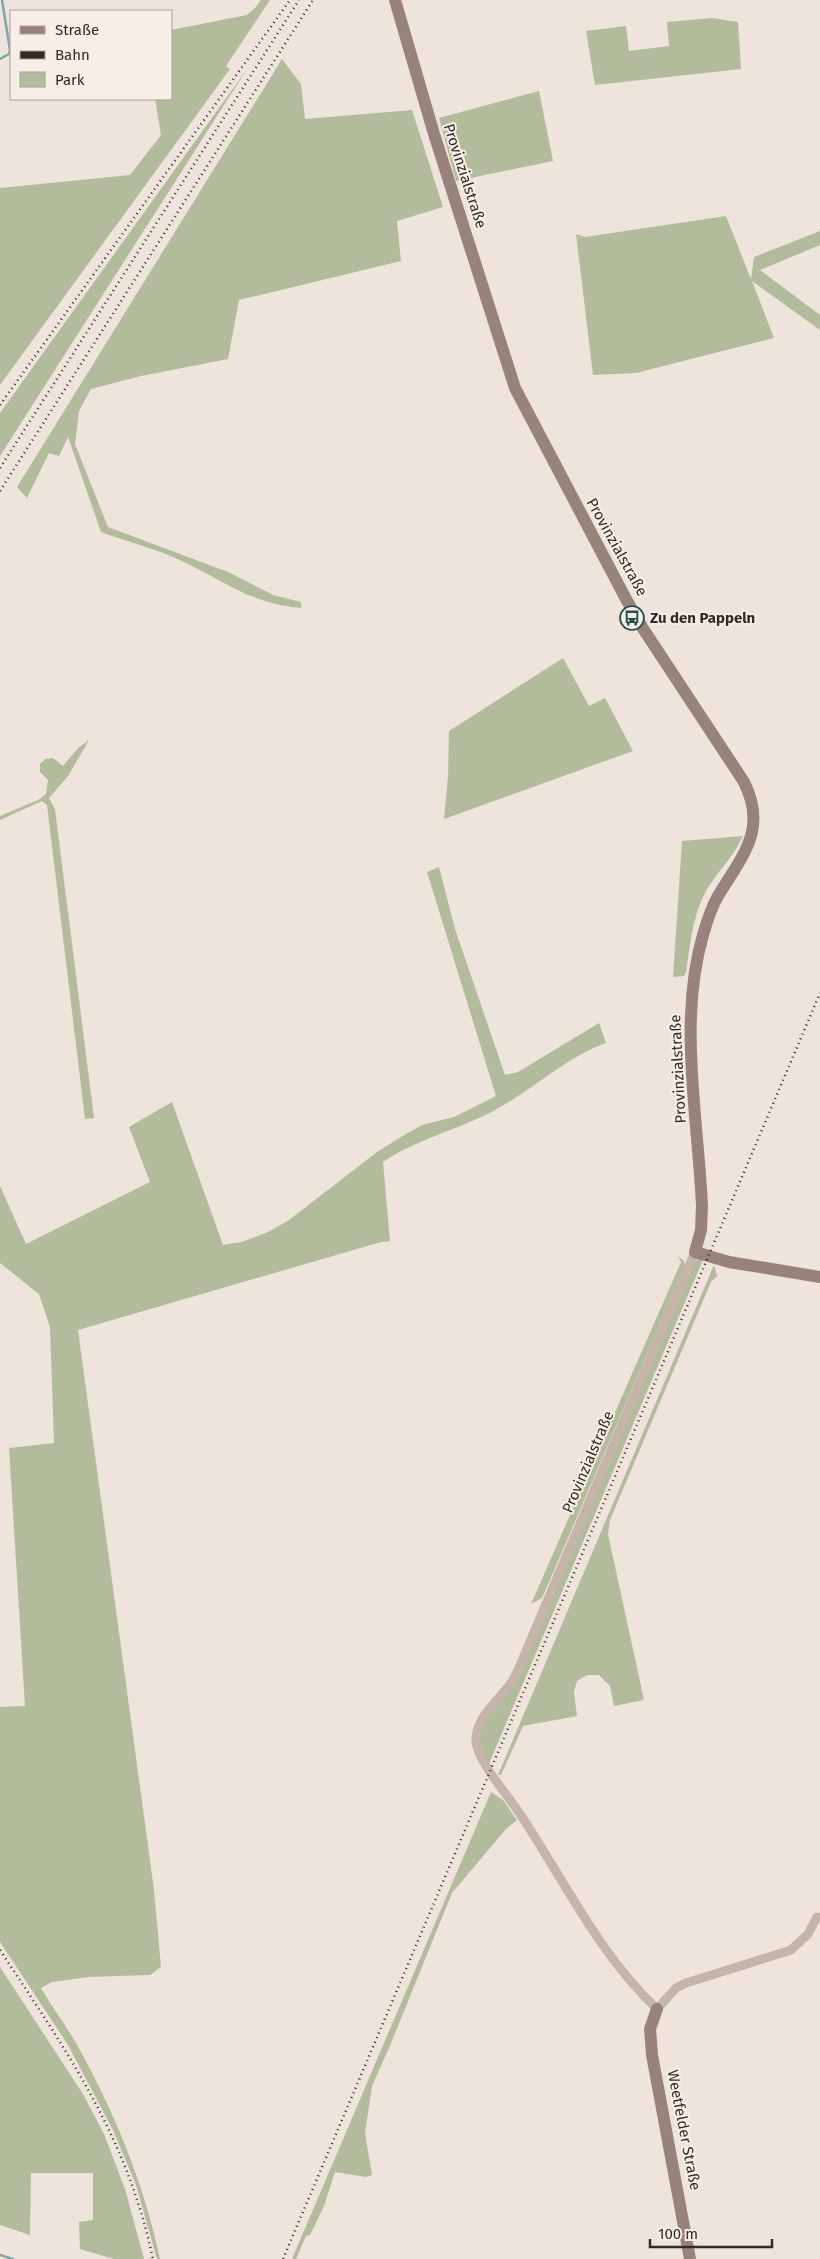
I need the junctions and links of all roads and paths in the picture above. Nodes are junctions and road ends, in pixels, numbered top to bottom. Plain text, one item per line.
1 (395, 0) edge
2 (695, 1252) junction
3 (820, 1276) edge
4 (817, 1917) dead end
5 (657, 2009) junction
6 (690, 2259) edge

1 - 2 street, Provinzialstraße
2 - 3 street
2 - 5 street, Provinzialstraße
4 - 5 street, Weetfelder Straße
5 - 6 street, Weetfelder Straße

